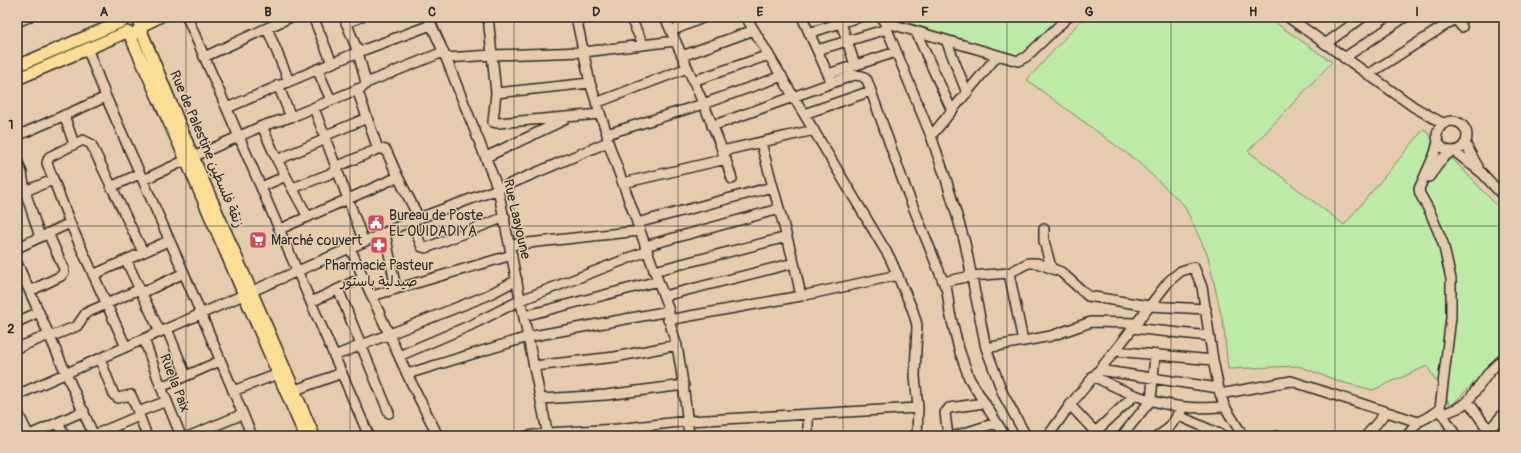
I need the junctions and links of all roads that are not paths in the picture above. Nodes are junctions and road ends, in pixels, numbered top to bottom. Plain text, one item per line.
1 (29, 17) edge
2 (159, 17) edge
3 (187, 17) edge
4 (291, 17) edge
5 (313, 17) edge
6 (360, 17) edge
7 (488, 17) edge
8 (576, 17) edge
9 (630, 17) edge
10 (665, 17) edge
11 (705, 17) edge
12 (746, 17) edge
13 (802, 17) edge
14 (859, 17) edge
15 (1068, 17) edge
16 (1288, 17) edge
17 (1363, 17) edge
18 (1406, 17) edge
19 (124, 18) edge
20 (1455, 18) edge
21 (345, 20) edge
22 (840, 20) edge
23 (430, 21) edge
24 (17, 22) edge
25 (139, 23) edge
26 (884, 23) edge
27 (1462, 27) dead end
28 (267, 28) junction
29 (754, 30) junction
30 (671, 31) junction
31 (916, 32) junction
32 (128, 33) junction
33 (809, 33) junction
34 (946, 40) junction
35 (847, 41) junction
36 (676, 42) junction
37 (643, 44) junction
38 (1325, 44) junction
39 (87, 48) junction
40 (817, 50) junction
41 (358, 52) junction
42 (584, 52) junction
43 (896, 52) junction
44 (492, 54) junction
45 (445, 55) junction
46 (769, 55) junction
47 (682, 56) junction
48 (997, 56) junction
49 (204, 57) junction
50 (1344, 58) junction
51 (332, 63) junction
52 (855, 65) junction
53 (17, 66) edge
54 (687, 68) junction
55 (317, 69) junction
56 (828, 74) junction
57 (1369, 74) junction
58 (782, 76) junction
59 (17, 79) edge
60 (289, 81) junction
61 (693, 81) junction
62 (366, 83) junction
63 (590, 83) junction
64 (832, 83) junction
65 (278, 85) junction
66 (357, 89) junction
67 (872, 91) junction
68 (496, 93) junction
69 (967, 93) junction
70 (106, 96) junction
71 (794, 96) junction
72 (331, 100) junction
73 (596, 103) junction
74 (703, 104) junction
75 (1414, 107) junction
76 (227, 108) junction
77 (314, 108) junction
78 (952, 112) junction
79 (600, 114) junction
80 (804, 114) junction
81 (64, 116) junction
82 (291, 117) junction
83 (570, 117) junction
84 (367, 118) junction
85 (1444, 124) junction
86 (262, 126) junction
87 (712, 126) junction
88 (814, 130) junction
89 (17, 136) edge
90 (239, 136) junction
91 (931, 136) junction
92 (325, 138) junction
93 (607, 138) junction
94 (1438, 138) junction
95 (761, 143) junction
96 (1466, 143) junction
97 (74, 144) junction
98 (378, 149) junction
99 (1452, 151) junction
100 (724, 155) junction
101 (486, 157) junction
102 (190, 159) junction
103 (17, 160) edge
104 (277, 160) junction
105 (336, 169) junction
106 (1482, 173) junction
107 (286, 176) junction
108 (141, 177) junction
109 (398, 177) junction
110 (732, 179) dead end
111 (53, 180) junction
112 (622, 183) junction
113 (261, 186) junction
114 (112, 187) junction
115 (772, 187) junction
116 (292, 188) junction
117 (498, 189) junction
118 (1419, 189) junction
119 (25, 191) junction
120 (1504, 197) edge
121 (347, 199) junction
122 (779, 209) junction
123 (308, 217) junction
124 (505, 217) junction
125 (415, 220) junction
126 (70, 223) junction
127 (638, 227) junction
128 (280, 229) junction
129 (1044, 230) dead end
130 (385, 233) junction
131 (44, 235) junction
132 (787, 237) junction
133 (168, 241) junction
134 (364, 242) junction
135 (17, 248) edge
136 (350, 248) junction
137 (646, 248) junction
138 (511, 250) junction
139 (143, 252) junction
140 (126, 260) junction
141 (17, 262) edge
142 (794, 263) junction
143 (1052, 267) junction
144 (298, 271) junction
145 (654, 271) junction
146 (1009, 272) junction
147 (19, 273) edge
148 (184, 274) junction
149 (93, 275) junction
150 (898, 275) junction
151 (972, 276) junction
152 (364, 277) junction
153 (517, 280) junction
154 (658, 281) junction
155 (943, 282) junction
156 (338, 289) junction
157 (396, 289) junction
158 (30, 291) junction
159 (141, 291) junction
160 (248, 294) junction
161 (372, 296) junction
162 (664, 296) junction
163 (801, 296) junction
164 (521, 300) junction
165 (311, 302) junction
166 (106, 303) junction
167 (1149, 306) junction
168 (1206, 309) junction
169 (39, 312) junction
170 (201, 314) junction
171 (524, 316) junction
172 (669, 316) junction
173 (17, 322) edge
174 (1133, 325) junction
175 (163, 331) junction
176 (389, 334) junction
177 (50, 336) junction
178 (1209, 336) junction
179 (528, 337) junction
180 (144, 339) junction
181 (1023, 341) junction
182 (361, 345) junction
183 (677, 345) junction
184 (126, 347) junction
185 (17, 348) edge
186 (986, 348) junction
187 (1115, 351) junction
188 (1156, 355) junction
189 (334, 356) junction
190 (399, 356) junction
191 (1504, 358) edge
192 (100, 359) junction
193 (1213, 360) junction
194 (220, 361) junction
195 (534, 366) junction
196 (67, 373) junction
197 (342, 373) junction
198 (1096, 373) junction
199 (278, 374) junction
200 (407, 374) junction
201 (186, 376) junction
202 (1154, 379) junction
203 (684, 385) junction
204 (161, 387) junction
205 (295, 390) junction
206 (233, 391) junction
207 (1219, 391) junction
208 (17, 395) edge
209 (1135, 395) junction
210 (541, 399) junction
211 (1151, 400) junction
212 (167, 401) junction
213 (1468, 401) junction
214 (984, 403) junction
215 (1070, 405) junction
216 (1185, 407) junction
217 (1225, 407) junction
218 (918, 408) junction
219 (17, 411) edge
220 (84, 411) junction
221 (1386, 412) junction
222 (1442, 412) junction
223 (390, 413) dead end
224 (1504, 413) edge
225 (139, 414) junction
226 (243, 414) junction
227 (808, 415) junction
228 (1177, 415) junction
229 (688, 421) junction
230 (1418, 422) junction
231 (59, 423) junction
232 (996, 423) junction
233 (1168, 432) edge
234 (1487, 432) edge
235 (203, 434) edge
236 (548, 434) edge
237 (94, 435) edge
238 (1095, 435) edge
239 (28, 436) edge
240 (64, 436) edge
241 (148, 436) edge
242 (181, 436) edge
243 (190, 436) edge
244 (252, 436) edge
245 (304, 436) edge
246 (314, 436) edge
247 (368, 436) edge
248 (438, 436) edge
249 (528, 436) edge
250 (689, 436) edge
251 (808, 436) edge
252 (917, 436) edge
253 (948, 436) edge
254 (954, 436) edge
255 (1005, 436) edge
256 (1026, 436) edge
257 (1048, 436) edge
258 (1122, 436) edge
259 (1158, 436) edge
260 (1224, 436) edge
261 (1243, 436) edge
262 (1366, 436) edge
263 (1407, 436) edge
264 (1456, 436) edge

1 - 24 street
2 - 25 main road
3 - 49 street
4 - 28 street
5 - 51 street
6 - 21 street
7 - 44 street
8 - 42 street
9 - 37 street
10 - 30 street
11 - 30 street
12 - 29 street
13 - 33 street
14 - 22 street
15 - 48 street
16 - 38 street
17 - 38 street
18 - 50 street
19 - 32 main road, Rue de Palestine زنقة فلسطين
19 - 53 main road
20 - 27 street
20 - 57 street
21 - 41 street
22 - 33 street
22 - 35 street
23 - 41 street
23 - 45 street, Rue Laayoune
25 - 32 main road
25 - 102 main road, Rue de Palestine زنقة فلسطين
26 - 31 street
26 - 35 street
26 - 43 street
28 - 49 street
28 - 60 street
29 - 46 street
29 - 47 street
30 - 36 street
31 - 34 street
31 - 78 street
32 - 39 main road
32 - 102 main road, Rue de Palestine زنقة فلسطين
33 - 40 street
34 - 48 street
34 - 69 street
35 - 40 street
35 - 52 street
36 - 37 street
36 - 47 street
37 - 42 street
38 - 50 street
39 - 59 main road
39 - 70 street
40 - 56 street
41 - 51 street
41 - 62 street
42 - 44 street
42 - 63 street
43 - 52 street
43 - 91 street
44 - 45 street
44 - 68 street
45 - 62 street
45 - 101 street, Rue Laayoune
46 - 58 street
46 - 61 street
47 - 54 street
48 - 69 street
49 - 76 street
50 - 57 street
51 - 55 street
52 - 56 street
54 - 61 street
54 - 73 street
55 - 60 street
55 - 72 street
56 - 64 street
57 - 75 street
58 - 71 street
58 - 74 street
60 - 65 street
61 - 74 street
62 - 66 street
63 - 68 street
63 - 73 street
64 - 67 street
64 - 71 street
65 - 76 street
65 - 82 street
66 - 72 street
66 - 84 street
67 - 80 street
67 - 155 street
68 - 83 street
69 - 78 street
70 - 81 street
70 - 108 street
71 - 80 street
71 - 87 street
72 - 77 street
73 - 79 street
74 - 87 street
74 - 93 street
75 - 85 street
75 - 94 street
76 - 90 street
77 - 82 street
77 - 92 street
78 - 91 street
79 - 83 street
79 - 93 street
80 - 88 street
81 - 89 street
81 - 97 street
82 - 86 street
83 - 101 street
84 - 92 street
84 - 98 street
85 - 94 street
85 - 96 street
86 - 90 street
86 - 104 street
87 - 100 street
88 - 95 street
88 - 150 street
90 - 102 street
90 - 113 street
91 - 151 street
92 - 104 street
92 - 105 street
93 - 112 street
93 - 117 street
94 - 99 street
94 - 118 street
95 - 100 street
95 - 115 street
96 - 99 street
96 - 106 street
97 - 111 street
97 - 114 street
98 - 105 street
98 - 109 street
99 - 106 street
99 - 118 street
100 - 110 street
100 - 112 street
101 - 117 street, Rue Laayoune
102 - 108 street
102 - 160 main road, Rue de Palestine زنقة فلسطين
103 - 119 street
104 - 107 street
105 - 116 street
105 - 121 street
106 - 120 street
107 - 113 street
107 - 116 street
108 - 114 street
108 - 133 street
109 - 121 street
109 - 125 street
111 - 119 street
111 - 126 street
112 - 127 street
113 - 128 street
114 - 139 street
115 - 122 street
115 - 127 street
116 - 123 street
117 - 124 street, Rue Laayoune
117 - 125 street
118 - 222 street
119 - 131 street
121 - 123 street
121 - 134 street
122 - 132 street
122 - 137 street
123 - 128 street
124 - 125 street
124 - 138 street, Rue Laayoune
125 - 130 street
126 - 131 street
126 - 149 street
127 - 137 street
127 - 138 street
128 - 144 street
129 - 143 street
130 - 134 street
130 - 157 street
131 - 135 street
131 - 158 street
132 - 142 street
132 - 145 street
133 - 139 street
133 - 148 street
134 - 136 street
136 - 144 street
136 - 152 street
137 - 145 street
137 - 164 street
138 - 153 street, Rue Laayoune
138 - 157 street
139 - 140 street
140 - 149 street
140 - 159 street
141 - 147 street
142 - 162 street
142 - 163 street
143 - 146 street
143 - 167 street
144 - 160 street
144 - 165 street
145 - 154 street
146 - 151 street
146 - 181 street
147 - 158 street
148 - 159 street
148 - 170 street
149 - 166 street
150 - 163 street
150 - 218 street
151 - 155 street
151 - 186 street
152 - 156 street
152 - 161 street
153 - 164 street, Rue Laayoune
153 - 176 street
154 - 162 street
154 - 171 street
155 - 214 street
156 - 165 street
156 - 182 street
157 - 161 street
158 - 169 street
159 - 166 street
159 - 175 street
160 - 170 street
160 - 199 main road, Rue de Palestine زنقة فلسطين
160 - 205 main road, Rue de Palestine زنقة فلسطين
161 - 176 street
162 - 172 street
163 - 172 street
164 - 171 street, Rue Laayoune
164 - 190 street
165 - 189 street
166 - 177 street
166 - 184 street
167 - 168 street
167 - 168 street
167 - 174 street
168 - 178 street
169 - 173 street
169 - 177 street
170 - 175 street
170 - 194 street
171 - 179 street, Rue Laayoune
172 - 179 street
172 - 183 street
174 - 178 street
174 - 181 street
174 - 187 street
175 - 180 street
175 - 201 street
176 - 182 street
176 - 190 street
177 - 185 street
177 - 196 street
178 - 193 street
179 - 195 street, Rue Laayoune
179 - 200 street
180 - 184 street
180 - 204 street, Rue la Paix
181 - 186 street
182 - 189 street
182 - 223 street
183 - 195 street
183 - 203 street
184 - 192 street
186 - 256 street
187 - 188 street
187 - 198 street
188 - 193 street
188 - 202 street
189 - 197 street
190 - 200 street
191 - 213 street
192 - 196 street
192 - 225 street
193 - 207 street
194 - 201 street
194 - 206 street
195 - 210 street, Rue Laayoune
196 - 208 street
196 - 220 street
197 - 205 street
197 - 247 street
198 - 202 street
198 - 209 street
198 - 215 street
199 - 206 street
199 - 245 main road, Rue de Palestine زنقة فلسطين
200 - 248 street
201 - 204 street
202 - 207 street
202 - 211 street
203 - 210 street
203 - 229 street
204 - 212 street, Rue la Paix
205 - 246 main road, Rue de Palestine زنقة فلسطين
206 - 226 street
207 - 217 street
207 - 221 street
209 - 211 street
209 - 238 street
210 - 236 street, Rue Laayoune
211 - 216 street
211 - 258 street
212 - 225 street
212 - 242 street, Rue la Paix
213 - 222 street
213 - 234 street
214 - 232 street
214 - 253 street
215 - 238 street
215 - 257 street
216 - 217 street
216 - 228 street
217 - 261 street
218 - 227 street
218 - 252 street
219 - 239 street
220 - 231 street
220 - 237 street
221 - 230 street
221 - 262 street
222 - 230 street
222 - 264 street
224 - 234 street
225 - 237 street
225 - 241 street
226 - 235 street
226 - 244 street
227 - 229 street
227 - 251 street
228 - 233 street
228 - 260 street
229 - 236 street
229 - 250 street
230 - 263 street
231 - 239 street
231 - 240 street
232 - 254 street
232 - 255 street
233 - 259 street
235 - 243 street
236 - 249 street

